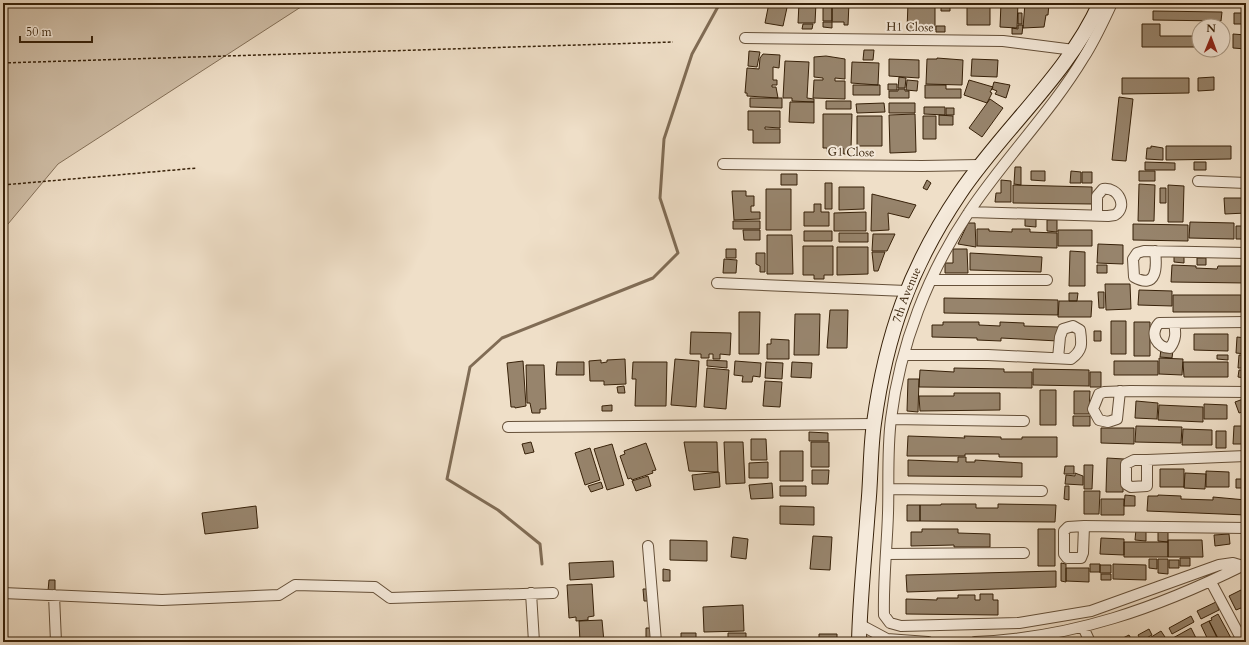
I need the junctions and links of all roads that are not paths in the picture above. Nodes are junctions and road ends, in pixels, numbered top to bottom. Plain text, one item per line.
1 (1100, 3) edge
2 (1112, 3) edge
3 (745, 38) dead end
4 (1074, 50) junction
5 (723, 164) dead end
6 (979, 165) junction
7 (1198, 181) dead end
8 (1246, 183) edge
9 (969, 212) junction
10 (1096, 215) dead end
11 (1155, 251) dead end
12 (1246, 254) edge
13 (930, 280) junction
14 (1047, 280) dead end
15 (717, 283) dead end
16 (906, 291) junction
17 (1246, 322) edge
18 (1174, 323) dead end
19 (904, 354) junction
20 (1058, 358) dead end
21 (1120, 391) dead end
22 (1246, 392) edge
23 (891, 419) junction
24 (1024, 421) dead end
25 (874, 424) junction
26 (508, 427) dead end
27 (1246, 456) edge
28 (1147, 460) dead end
29 (889, 489) junction
30 (1042, 491) dead end
31 (1084, 526) dead end
32 (1246, 528) edge
33 (648, 546) dead end
34 (886, 554) junction
35 (1024, 554) dead end
36 (1244, 565) edge
37 (1211, 582) junction
38 (3, 593) edge
39 (531, 593) junction
40 (553, 593) dead end
41 (54, 595) junction
42 (859, 624) junction
43 (1083, 627) junction
44 (56, 642) edge
45 (534, 642) edge
46 (656, 642) edge
47 (859, 642) edge
48 (928, 642) edge
49 (975, 642) edge
50 (1090, 642) edge
51 (1242, 642) edge

1 - 4 main road, 7th Avenue
2 - 9 street
3 - 4 street, H1 Close
4 - 6 main road, 7th Avenue
5 - 6 street, G1 Close
6 - 16 main road, 7th Avenue
7 - 8 street
9 - 10 street
9 - 13 street
11 - 12 street
13 - 14 street
13 - 19 street
15 - 16 street
16 - 25 main road, 7th Avenue
17 - 18 street
19 - 20 street
19 - 23 street
21 - 22 street
23 - 24 street
23 - 29 street
25 - 26 street
25 - 42 main road, 7th Avenue
27 - 28 street
29 - 30 street
29 - 34 street
31 - 32 street
33 - 46 street
34 - 35 street
34 - 36 street
36 - 37 street
37 - 43 street
37 - 51 street
38 - 41 street
39 - 40 street
39 - 41 street
39 - 45 street
41 - 44 street
42 - 47 main road, 7th Avenue
42 - 48 street
43 - 49 street
43 - 50 street

